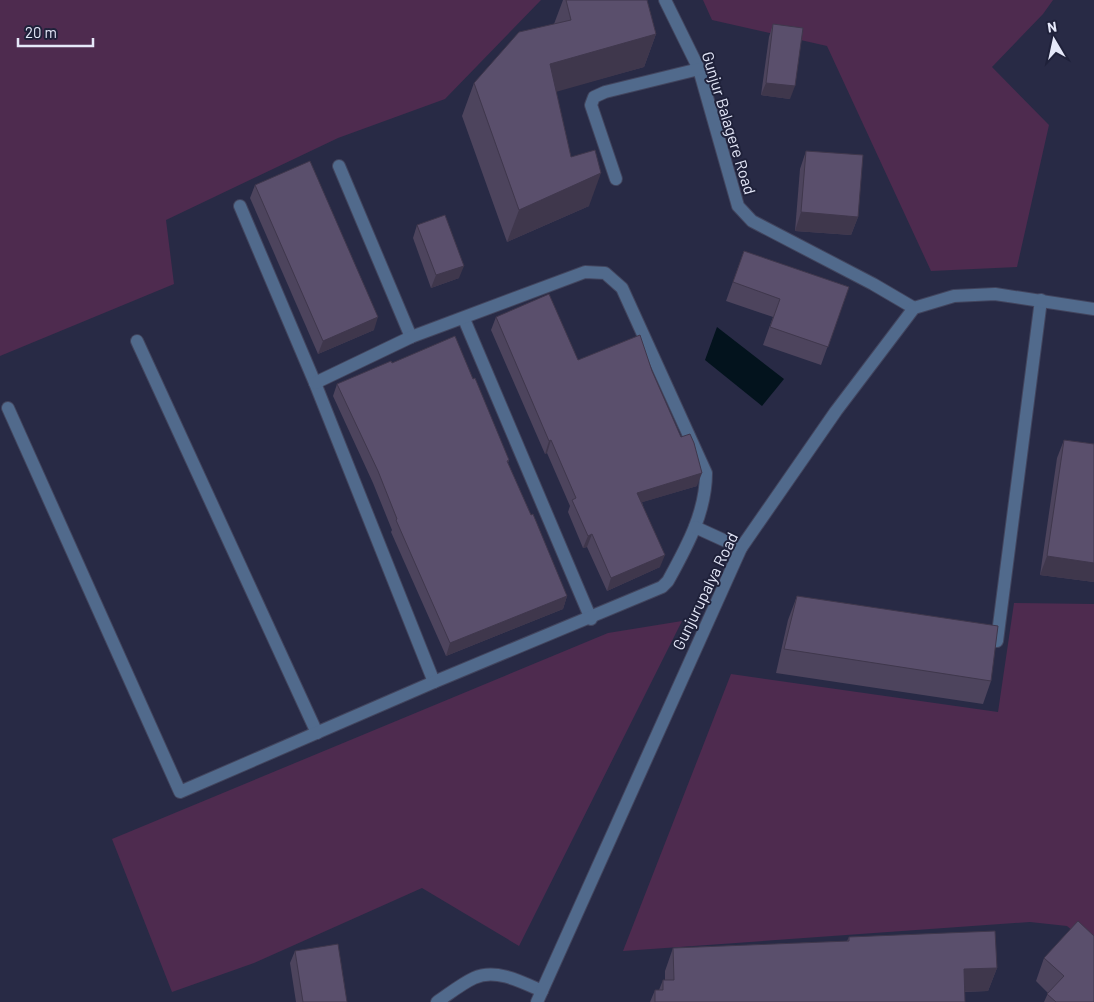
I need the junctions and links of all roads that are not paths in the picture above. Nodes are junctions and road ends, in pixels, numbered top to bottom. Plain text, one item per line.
1 (665, 0) edge
2 (699, 69) junction
3 (339, 166) dead end
4 (616, 180) dead end
5 (240, 206) dead end
6 (1041, 300) junction
7 (914, 308) junction
8 (1094, 309) edge
9 (464, 319) junction
10 (411, 337) junction
11 (137, 341) dead end
12 (314, 383) junction
13 (8, 408) dead end
14 (695, 527) junction
15 (741, 548) junction
16 (591, 619) junction
17 (970, 636) edge
18 (434, 682) junction
19 (317, 733) junction
20 (540, 996) edge
21 (437, 1002) edge

1 - 2 street, Gunjur Balagere Road
2 - 4 street
2 - 7 street, Gunjur Balagere Road
3 - 10 street
5 - 12 street
6 - 7 street
6 - 8 street
6 - 17 street
7 - 15 street, Gunjurupalya Road
9 - 10 street
9 - 14 street
9 - 16 street
10 - 12 street
11 - 19 street
12 - 18 street
13 - 19 street
14 - 15 street
14 - 16 street
15 - 20 street, Gunjurupalya Road
16 - 18 street
18 - 19 street
20 - 21 street

